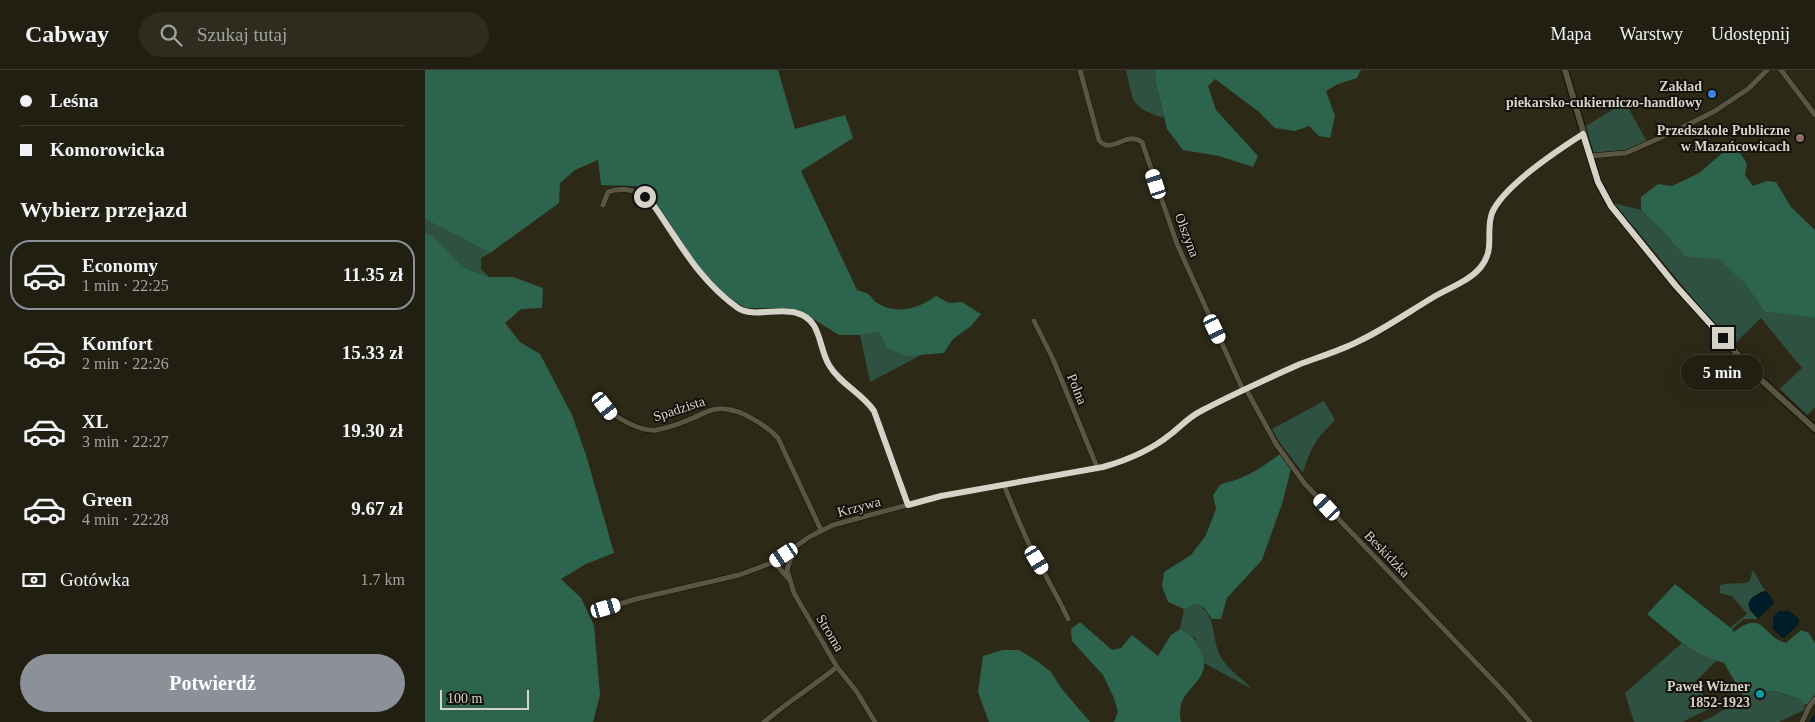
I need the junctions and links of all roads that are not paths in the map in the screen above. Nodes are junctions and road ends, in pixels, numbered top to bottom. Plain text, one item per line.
1 (1080, 70) edge
2 (1565, 70) edge
3 (1767, 70) edge
4 (1781, 70) edge
5 (1815, 115) edge
6 (1583, 134) junction
7 (1589, 156) junction
8 (603, 205) dead end
9 (1034, 321) dead end
10 (1245, 389) junction
11 (605, 406) dead end
12 (1815, 429) edge
13 (1097, 467) junction
14 (1004, 485) junction
15 (908, 505) junction
16 (821, 530) junction
17 (794, 548) junction
18 (774, 562) junction
19 (789, 578) junction
20 (596, 611) dead end
21 (1069, 619) dead end
22 (837, 667) junction
23 (1815, 700) edge
24 (765, 722) edge
25 (875, 722) edge
26 (1530, 722) edge
27 (1802, 722) edge

1 - 10 street, Olszyna
2 - 6 street
3 - 7 street
4 - 5 street
6 - 7 street
6 - 10 street, Krzywa
7 - 12 street
8 - 15 street
9 - 13 street, Polna
10 - 13 street, Krzywa
10 - 26 street, Beskidzka
11 - 16 street, Spadzista
13 - 14 street, Krzywa
14 - 15 street, Krzywa
14 - 21 street
15 - 16 street, Krzywa
16 - 17 street, Krzywa
17 - 18 street, Krzywa
17 - 19 street, Stroma
18 - 19 street
18 - 20 street, Krzywa
19 - 22 street, Stroma
22 - 24 street
22 - 25 street, Stroma
23 - 27 street

